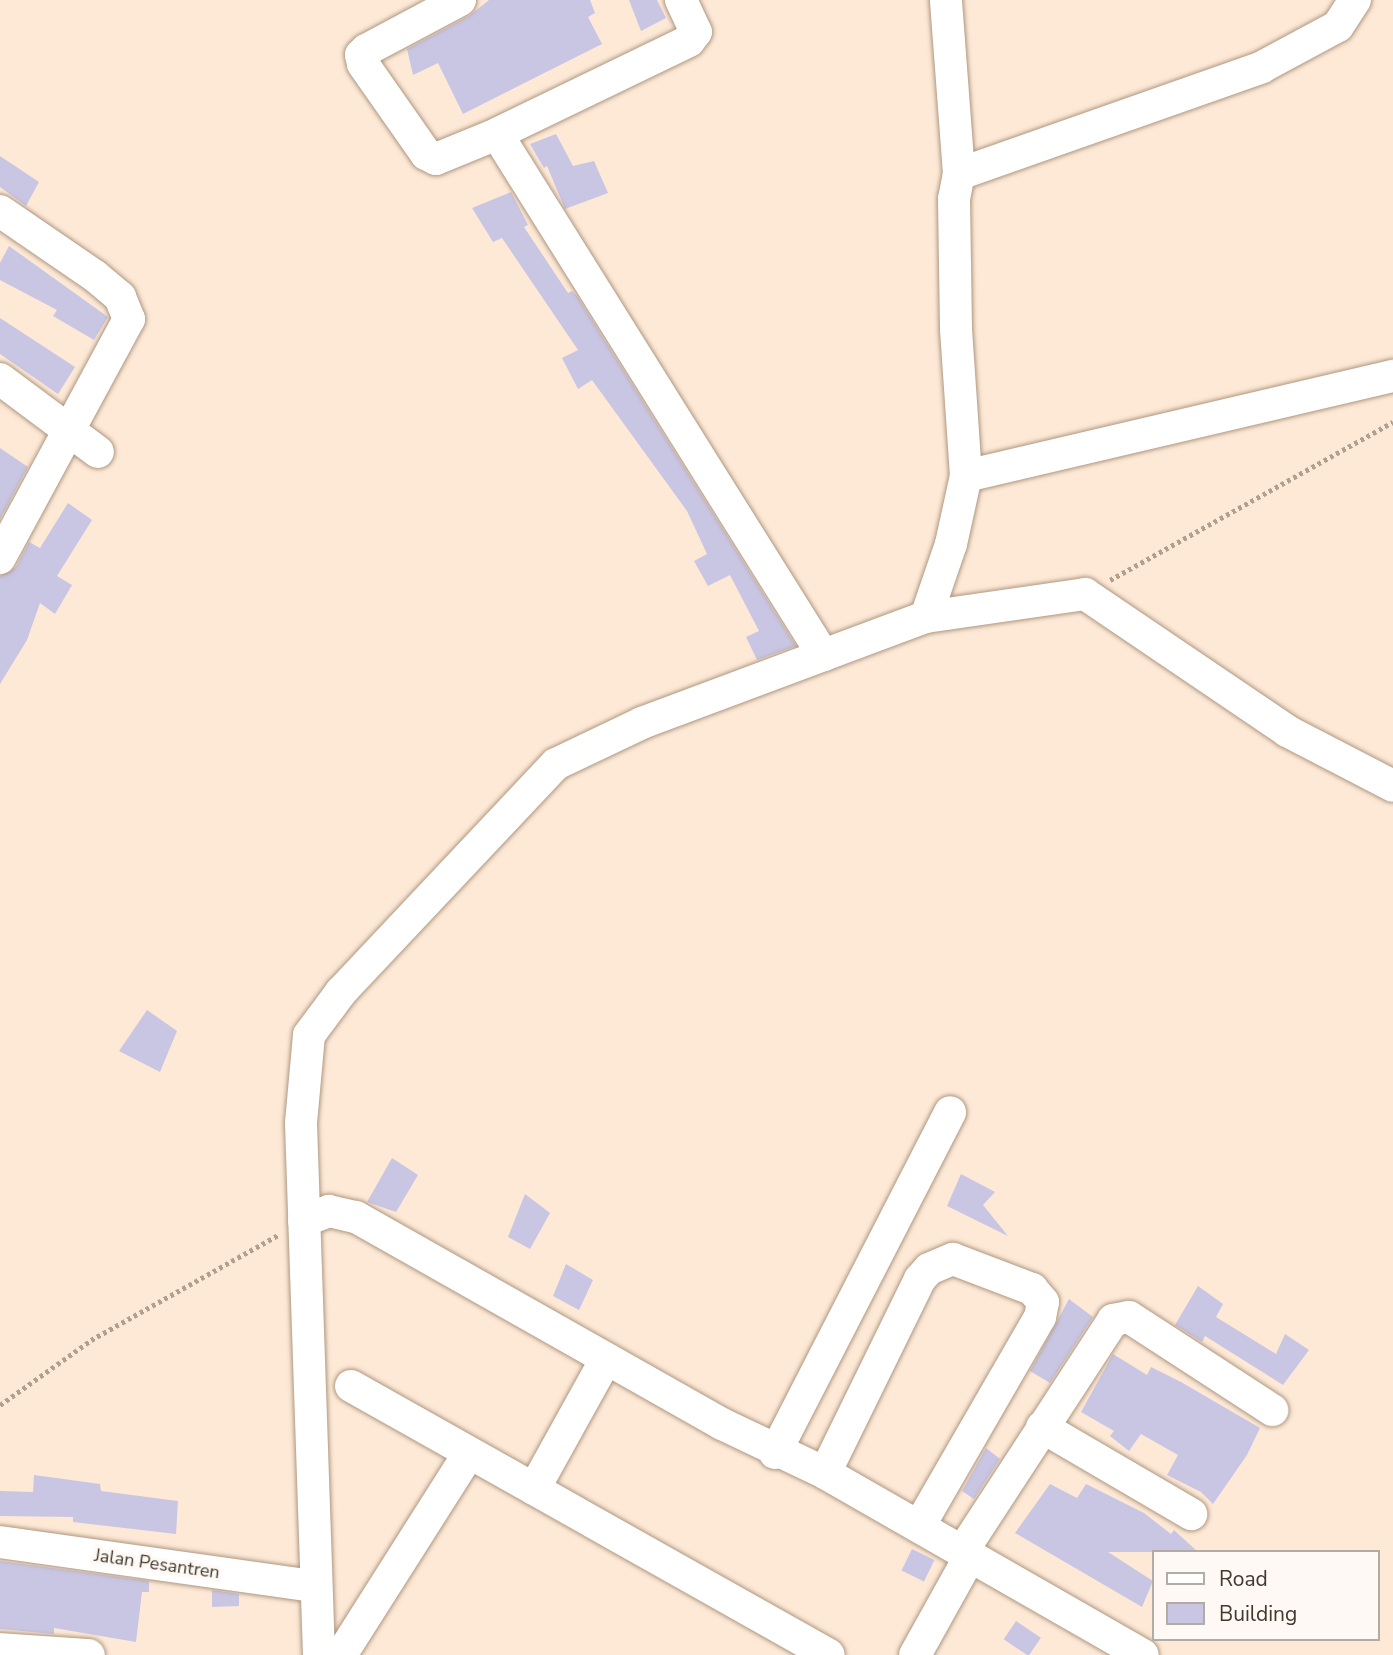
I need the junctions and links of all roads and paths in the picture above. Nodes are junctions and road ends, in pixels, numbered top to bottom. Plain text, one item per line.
1 (460, 0) edge
2 (681, 0) edge
3 (946, 0) edge
4 (1355, 0) edge
5 (497, 134) junction
6 (959, 174) junction
7 (0, 211) edge
8 (1393, 376) edge
9 (0, 379) edge
10 (1393, 422) edge
11 (71, 429) junction
12 (98, 452) dead end
13 (966, 476) junction
14 (0, 558) edge
15 (1085, 594) junction
16 (926, 617) junction
17 (824, 655) junction
18 (1393, 786) edge
19 (950, 1112) dead end
20 (304, 1221) junction
21 (606, 1359) junction
22 (352, 1386) dead end
23 (0, 1405) edge
24 (1272, 1410) dead end
25 (1042, 1427) junction
26 (470, 1452) junction
27 (775, 1453) junction
28 (825, 1473) junction
29 (534, 1489) junction
30 (1191, 1514) dead end
31 (919, 1527) junction
32 (0, 1542) edge
33 (966, 1554) junction
34 (315, 1586) junction
35 (0, 1648) edge
36 (328, 1653) edge
37 (89, 1655) edge
38 (829, 1655) edge
39 (915, 1655) edge
40 (1143, 1655) edge

1 - 5 street
2 - 5 street
3 - 6 street
4 - 6 street
5 - 17 street
6 - 13 street
7 - 11 street
8 - 13 street
9 - 11 street
10 - 15 path
11 - 12 street
11 - 14 street
13 - 16 street
15 - 16 street
15 - 18 street
16 - 17 street
17 - 20 street
19 - 27 street
20 - 21 street
20 - 23 path
20 - 34 street
21 - 27 street
21 - 29 street
22 - 26 street
24 - 25 street
25 - 30 street
25 - 33 street
26 - 29 street
26 - 36 street
27 - 28 street
28 - 31 street
28 - 31 street
29 - 38 street
31 - 33 street
32 - 34 street, Jalan Pesantren
33 - 39 street
33 - 40 street
34 - 36 street
35 - 37 street

